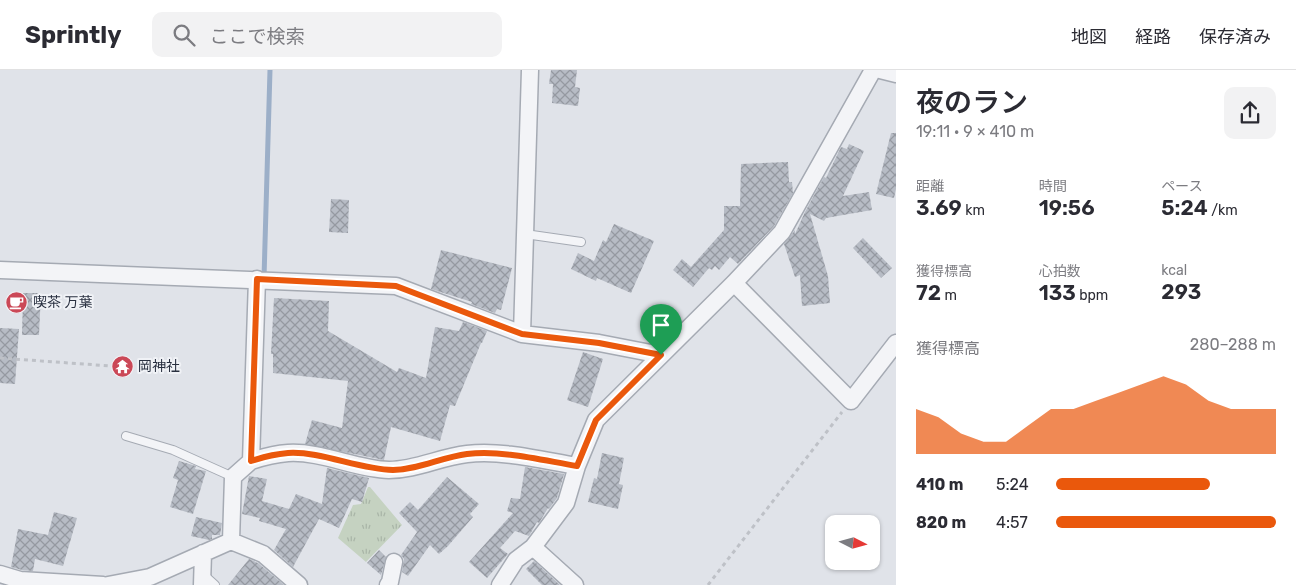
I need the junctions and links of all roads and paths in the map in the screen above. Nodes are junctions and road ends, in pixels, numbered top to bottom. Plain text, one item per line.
1 (530, 70) edge
2 (873, 70) edge
3 (880, 70) edge
4 (896, 74) edge
5 (525, 234) junction
6 (581, 242) dead end
7 (0, 270) edge
8 (257, 279) junction
9 (734, 283) junction
10 (522, 334) junction
11 (896, 343) edge
12 (661, 355) junction
13 (0, 358) edge
14 (112, 366) dead end
15 (851, 401) junction
16 (126, 436) dead end
17 (251, 461) junction
18 (577, 466) junction
19 (233, 477) junction
20 (232, 541) junction
21 (533, 547) junction
22 (203, 553) junction
23 (394, 562) dead end
24 (0, 574) edge
25 (202, 579) edge
26 (103, 585) edge
27 (108, 585) edge
28 (216, 585) edge
29 (298, 585) edge
30 (388, 585) edge
31 (500, 585) edge
32 (575, 585) edge
33 (708, 585) edge

1 - 5 street
2 - 9 street
3 - 4 street
5 - 6 lane
5 - 10 street
7 - 8 street
8 - 10 street
8 - 17 street
9 - 12 street
9 - 15 street
10 - 12 street
11 - 15 street
12 - 18 street
13 - 14 path
15 - 33 path
16 - 19 lane
17 - 18 street
17 - 19 street
18 - 21 street
19 - 20 street
20 - 22 street
20 - 29 street
21 - 31 street
21 - 32 street
22 - 25 street
22 - 27 street
23 - 30 street
24 - 26 street
25 - 28 lane

